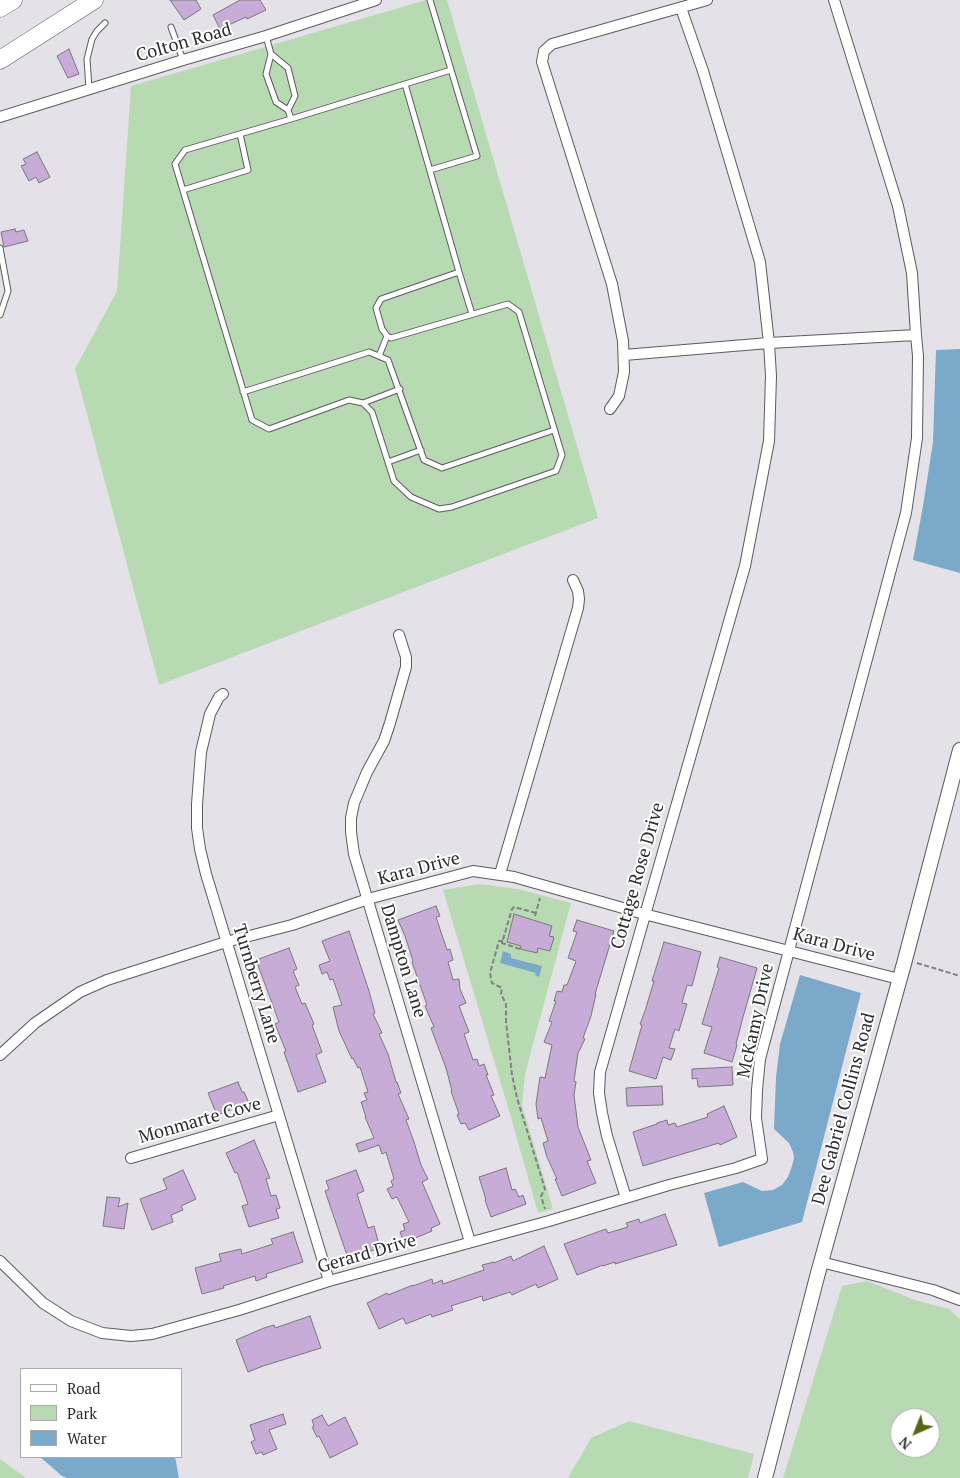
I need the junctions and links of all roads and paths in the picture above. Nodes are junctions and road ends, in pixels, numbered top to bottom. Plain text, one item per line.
1 (13, 0) edge
2 (94, 0) edge
3 (376, 0) edge
4 (430, 0) edge
5 (707, 0) edge
6 (834, 0) edge
7 (0, 8) edge
8 (681, 8) junction
9 (105, 23) dead end
10 (171, 27) dead end
11 (266, 36) junction
12 (271, 54) junction
13 (0, 60) edge
14 (183, 60) junction
15 (451, 70) junction
16 (404, 84) junction
17 (89, 89) junction
18 (288, 110) junction
19 (0, 116) edge
20 (291, 118) junction
21 (240, 134) junction
22 (430, 170) junction
23 (183, 190) junction
24 (0, 248) edge
25 (459, 272) junction
26 (472, 314) junction
27 (0, 315) edge
28 (916, 335) junction
29 (387, 336) junction
30 (769, 343) junction
31 (624, 355) junction
32 (379, 356) junction
33 (400, 389) junction
34 (243, 392) junction
35 (363, 402) junction
36 (610, 409) dead end
37 (554, 430) junction
38 (421, 450) junction
39 (388, 462) junction
40 (573, 580) dead end
41 (399, 635) dead end
42 (223, 694) dead end
43 (960, 750) edge
44 (500, 874) junction
45 (540, 898) dead end
46 (368, 899) junction
47 (644, 914) junction
48 (226, 942) junction
49 (503, 942) junction
50 (520, 949) dead end
51 (788, 950) junction
52 (905, 960) junction
53 (960, 976) edge
54 (899, 979) junction
55 (0, 1055) edge
56 (279, 1115) junction
57 (131, 1158) dead end
58 (762, 1159) joint
59 (626, 1198) junction
60 (545, 1209) dead end
61 (470, 1242) junction
62 (0, 1261) edge
63 (821, 1262) junction
64 (329, 1281) junction
65 (960, 1300) edge
66 (765, 1478) edge

1 - 7 highway
2 - 13 highway
3 - 11 street, Colton Road
4 - 15 lane
5 - 8 street
6 - 28 street, McKamy Drive
8 - 30 street, Cottage Rose Drive
8 - 31 street
9 - 17 lane
10 - 14 lane
11 - 12 lane
11 - 14 street, Colton Road
12 - 18 lane
12 - 18 lane
14 - 17 street, Colton Road
15 - 16 lane
15 - 22 lane
16 - 20 lane
16 - 22 lane
17 - 19 street, Colton Road
18 - 20 lane
20 - 21 lane
21 - 23 lane
21 - 23 lane
22 - 25 lane
23 - 34 lane
24 - 27 lane
25 - 26 lane
25 - 29 lane
26 - 29 lane
26 - 37 lane
28 - 30 street
28 - 51 street, McKamy Drive
29 - 32 lane
30 - 31 street
30 - 47 street, Cottage Rose Drive
31 - 36 street
32 - 33 lane
32 - 34 lane
33 - 35 lane
33 - 38 lane
34 - 35 lane
35 - 39 lane
37 - 38 lane
37 - 39 lane
38 - 39 lane
40 - 44 street
41 - 46 street, Dampton Lane
42 - 48 street, Turnberry Lane
43 - 52 street, Dee Gabriel Collins Road
44 - 46 street, Kara Drive
44 - 47 street, Kara Drive
45 - 49 path
46 - 48 street, Kara Drive
46 - 61 street, Dampton Lane
47 - 51 street, Kara Drive
47 - 59 street, Cottage Rose Drive
48 - 55 street, Kara Drive
48 - 56 street, Turnberry Lane
49 - 50 path
49 - 60 path
51 - 54 street, Kara Drive
51 - 58 street, McKamy Drive
52 - 53 path
52 - 54 street, Dee Gabriel Collins Road
54 - 63 street, Dee Gabriel Collins Road
56 - 57 street, Monmarte Cove
56 - 64 street, Turnberry Lane
58 - 59 street, Gerard Drive
59 - 61 street, Gerard Drive
61 - 64 street, Gerard Drive
62 - 64 street, Gerard Drive
63 - 65 street
63 - 66 street, Dee Gabriel Collins Road

